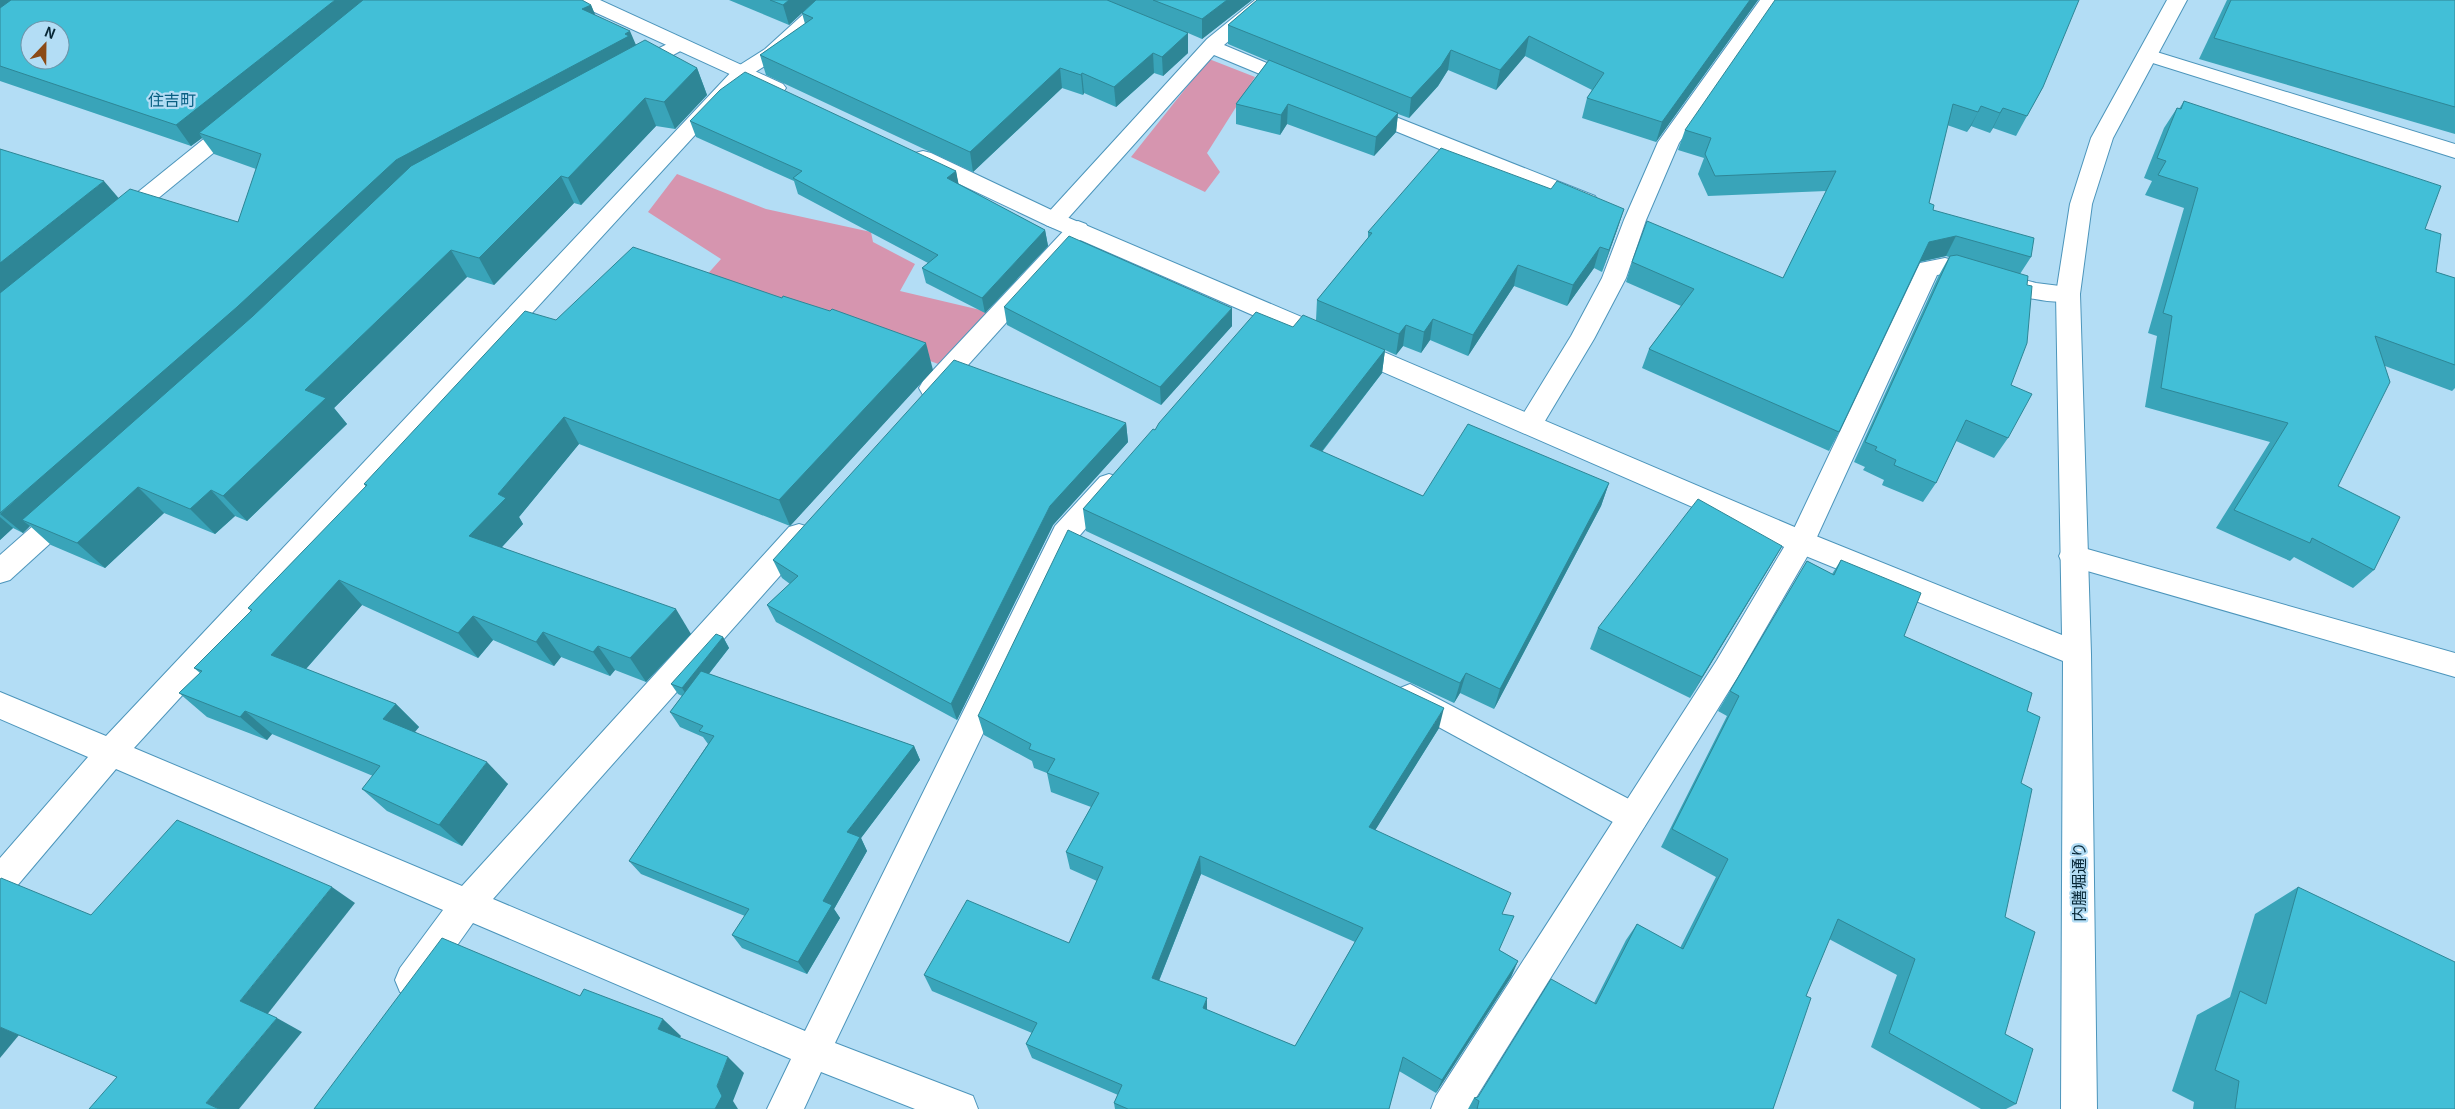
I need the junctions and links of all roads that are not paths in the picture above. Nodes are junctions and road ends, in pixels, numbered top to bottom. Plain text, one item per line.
1 (584, 0) edge
2 (830, 0) edge
3 (1267, 0) edge
4 (2177, 0) edge
5 (1762, 2) edge
6 (679, 44) junction
7 (1202, 47) junction
8 (2147, 55) junction
9 (742, 72) junction
10 (618, 78) edge
11 (1318, 91) edge
12 (795, 98) edge
13 (1345, 102) edge
14 (251, 111) edge
15 (902, 148) edge
16 (2455, 151) edge
17 (1620, 214) junction
18 (1066, 224) junction
19 (107, 228) edge
20 (2068, 294) junction
21 (1263, 309) junction
22 (1243, 331) edge
23 (917, 405) edge
24 (1530, 424) junction
25 (1124, 466) edge
26 (81, 500) edge
27 (816, 515) edge
28 (1065, 534) junction
29 (1801, 542) junction
30 (1092, 547) edge
31 (2073, 556) junction
32 (0, 572) edge
33 (2077, 654) junction
34 (2455, 665) edge
35 (1387, 685) edge
36 (0, 705) edge
37 (110, 752) junction
38 (1633, 817) junction
39 (0, 882) edge
40 (468, 903) junction
41 (399, 998) edge
42 (812, 1051) junction
43 (785, 1109) edge
44 (960, 1109) edge
45 (1449, 1109) edge
46 (2079, 1109) edge

1 - 6 street
2 - 9 street
3 - 7 street
4 - 8 street, 内膳堀通り
5 - 17 street
6 - 9 street
6 - 10 street
7 - 11 street
7 - 18 street
8 - 16 street
8 - 20 street, 内膳堀通り
9 - 12 street
9 - 37 street
13 - 17 street
14 - 19 street
15 - 18 street
17 - 24 street
18 - 21 street
18 - 23 street
20 - 29 street
20 - 31 street, 内膳堀通り
21 - 22 street
21 - 24 street
24 - 29 street
25 - 28 street
26 - 32 street
27 - 40 street
28 - 30 street
28 - 42 street
29 - 33 street
29 - 38 street
31 - 33 street, 内膳堀通り
31 - 34 street
33 - 46 street, 内膳堀通り
35 - 38 street
36 - 37 street
37 - 39 street
37 - 40 street
38 - 45 street
40 - 41 street
40 - 42 street
42 - 43 street
42 - 44 street

